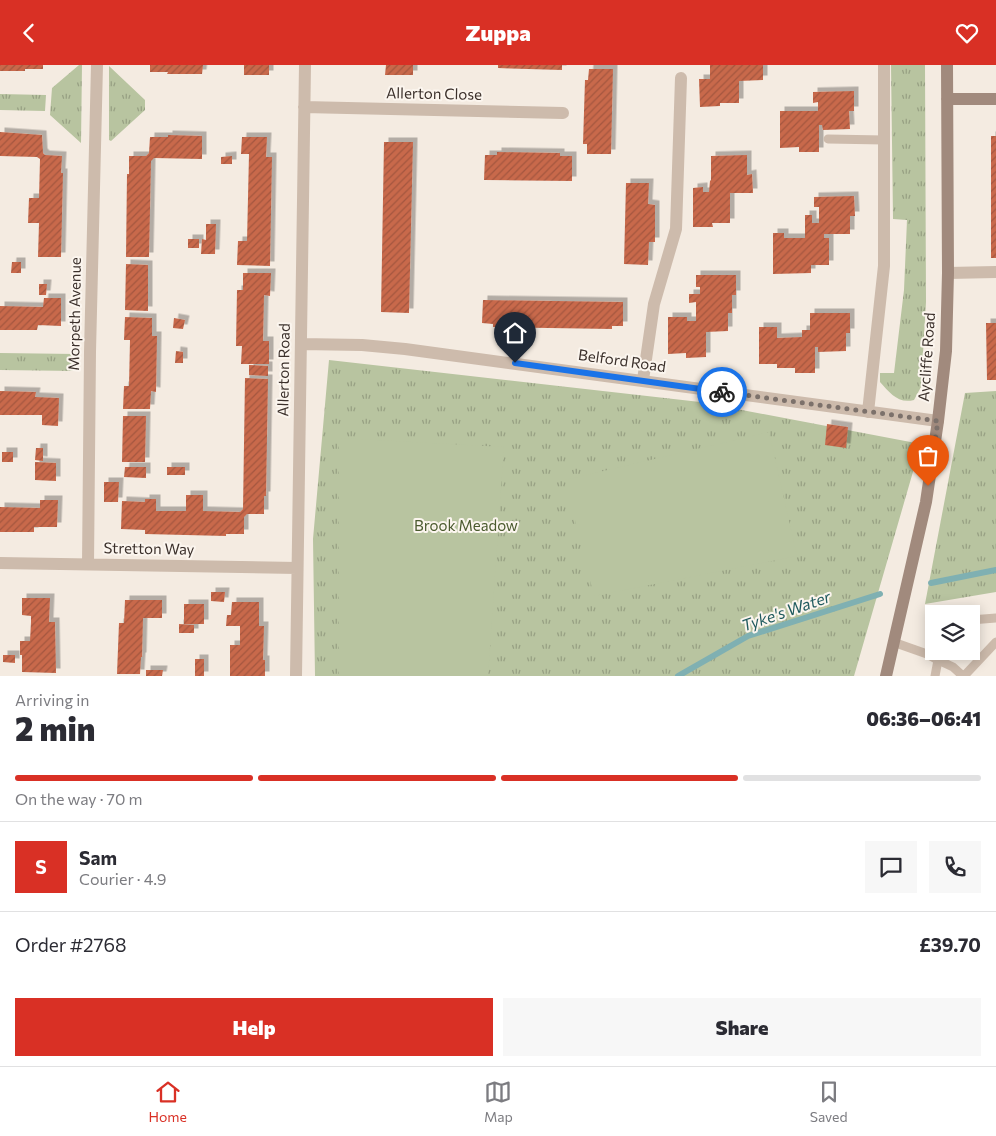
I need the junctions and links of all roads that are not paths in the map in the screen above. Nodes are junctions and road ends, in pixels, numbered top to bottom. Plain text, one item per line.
1 (97, 65) edge
2 (305, 65) edge
3 (884, 65) edge
4 (947, 65) edge
5 (681, 78) dead end
6 (947, 99) junction
7 (996, 99) edge
8 (304, 107) junction
9 (563, 113) dead end
10 (828, 139) dead end
11 (884, 140) junction
12 (996, 272) edge
13 (948, 273) junction
14 (301, 344) junction
15 (643, 381) junction
16 (868, 412) junction
17 (938, 421) junction
18 (0, 563) edge
19 (88, 564) junction
20 (297, 568) junction
21 (996, 618) edge
22 (980, 619) edge
23 (893, 642) junction
24 (996, 642) edge
25 (925, 653) edge
26 (938, 660) joint
27 (296, 676) edge
28 (886, 676) edge
29 (935, 676) edge
30 (963, 676) edge

1 - 19 street, Morpeth Avenue
2 - 8 street, Allerton Road
3 - 11 street
4 - 6 street, Aycliffe Road
5 - 15 street
6 - 7 street
6 - 13 street, Aycliffe Road
8 - 9 street, Allerton Close
8 - 14 street, Allerton Road
10 - 11 lane
11 - 16 street
12 - 13 street
13 - 17 street, Aycliffe Road
14 - 15 street, Belford Road
14 - 20 street, Allerton Road
15 - 16 street, Belford Road
16 - 17 street, Belford Road
17 - 23 street, Aycliffe Road
18 - 19 street, Stretton Way
19 - 20 street, Stretton Way
20 - 27 street, Allerton Road
21 - 22 lane
23 - 25 lane
23 - 28 street, Aycliffe Road
24 - 30 lane
26 - 29 lane
26 - 30 lane

